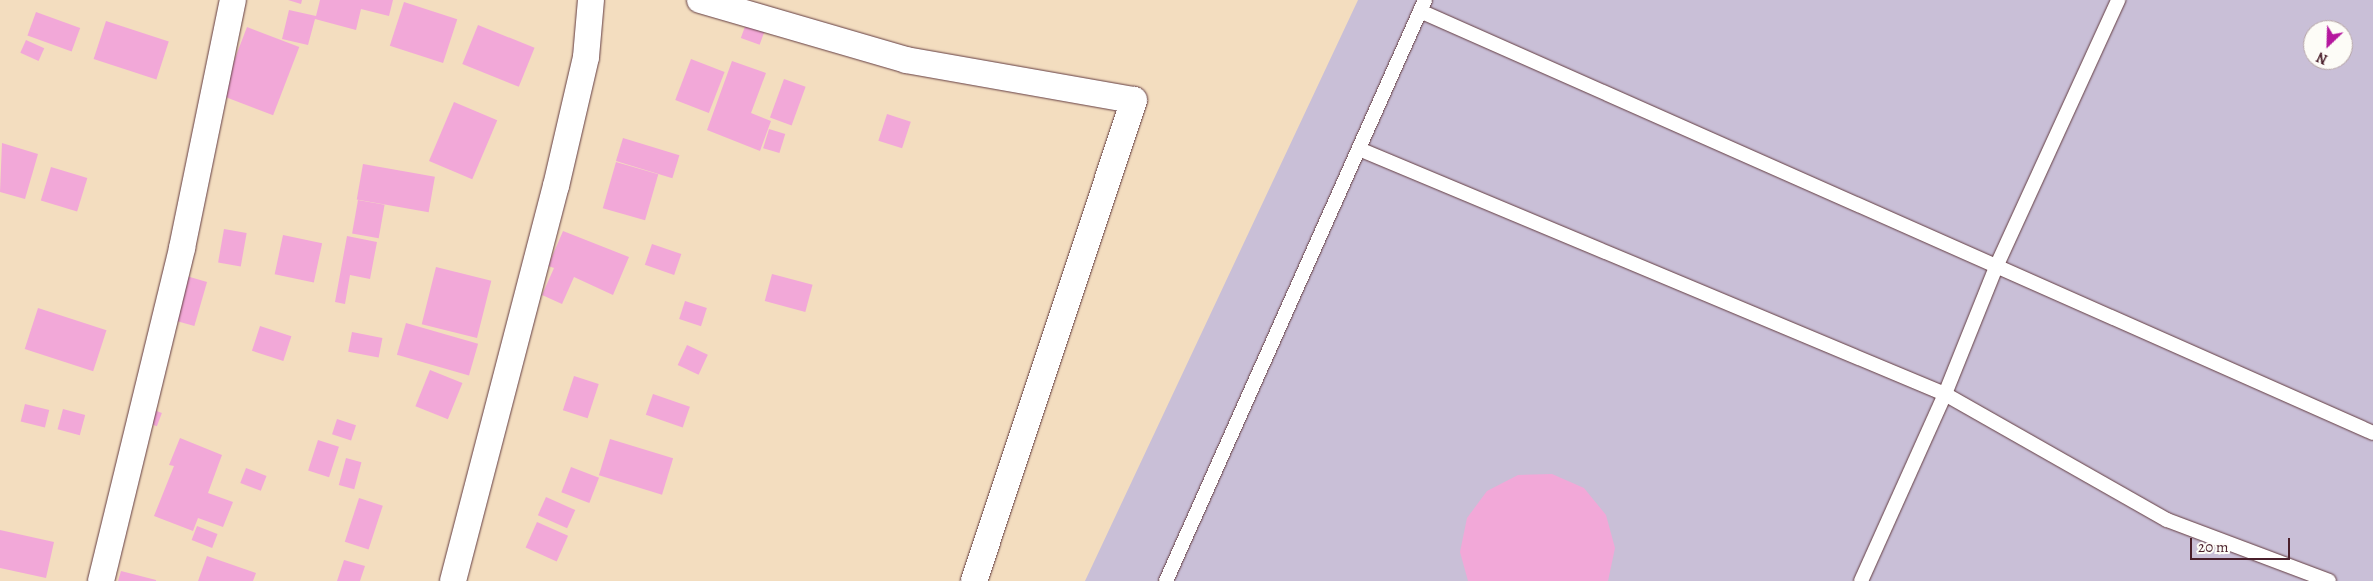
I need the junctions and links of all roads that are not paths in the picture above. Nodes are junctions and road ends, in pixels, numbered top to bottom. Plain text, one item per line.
1 (233, 0) edge
2 (591, 0) edge
3 (700, 0) edge
4 (2118, 0) edge
5 (1423, 6) edge
6 (1359, 150) junction
7 (1996, 267) junction
8 (1946, 394) junction
9 (2373, 433) edge
10 (101, 581) edge
11 (453, 581) edge
12 (974, 581) edge
13 (1166, 581) edge
14 (1861, 581) edge
15 (2329, 581) edge

1 - 10 street
2 - 11 street
3 - 12 street
4 - 7 lane
5 - 6 lane
5 - 7 lane
6 - 8 lane
6 - 13 lane
7 - 8 lane
7 - 9 lane
8 - 14 lane
8 - 15 lane

